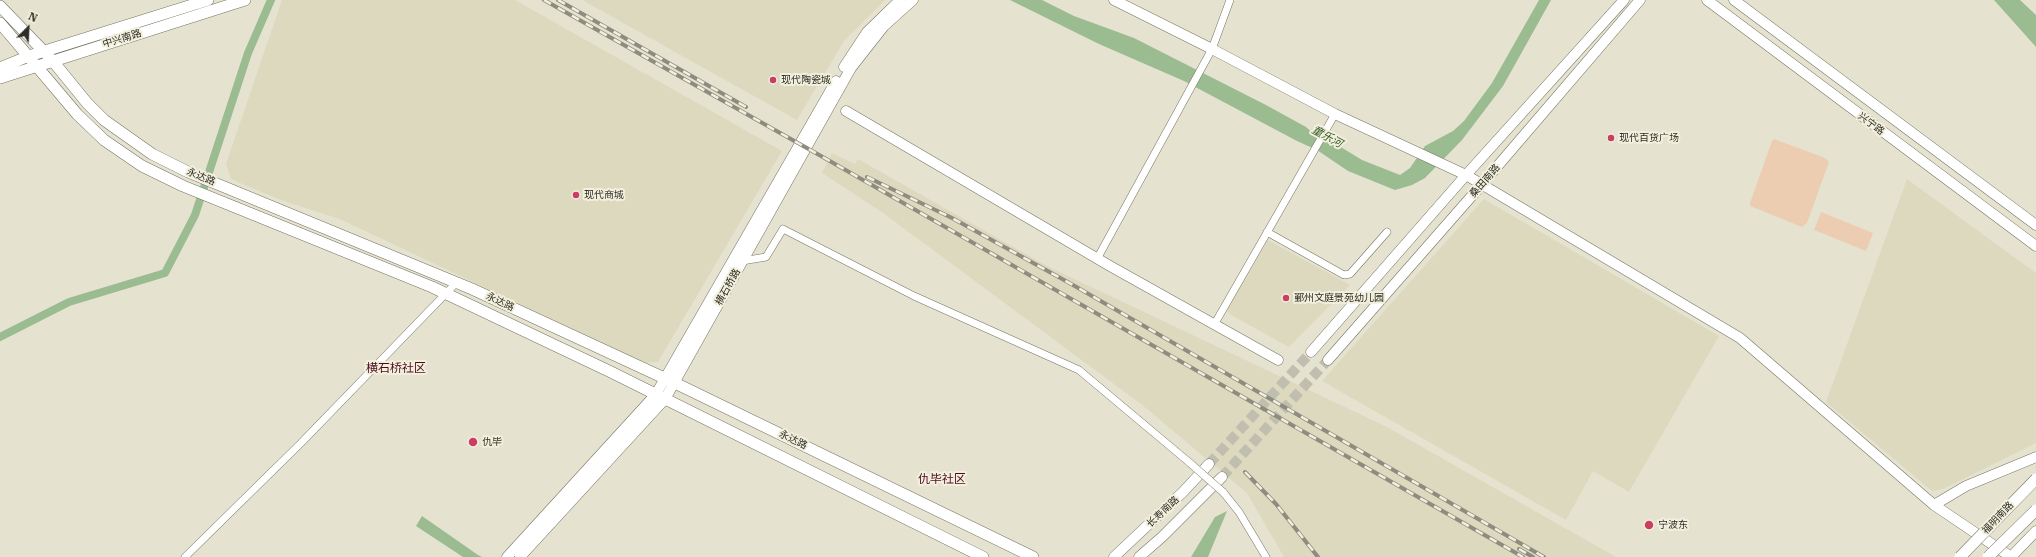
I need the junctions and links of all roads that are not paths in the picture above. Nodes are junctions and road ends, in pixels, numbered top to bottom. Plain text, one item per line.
1 (208, 0) edge
2 (245, 0) edge
3 (900, 0) edge
4 (913, 0) edge
5 (1114, 0) edge
6 (1230, 0) edge
7 (1624, 0) edge
8 (1640, 0) edge
9 (1707, 0) edge
10 (1734, 0) edge
11 (0, 6) edge
12 (0, 23) edge
13 (1212, 49) junction
14 (44, 52) junction
15 (29, 56) junction
16 (52, 60) junction
17 (36, 65) junction
18 (0, 68) edge
19 (0, 78) edge
20 (846, 111) dead end
21 (1334, 114) junction
22 (1466, 175) junction
23 (1482, 184) junction
24 (2036, 225) edge
25 (1267, 232) junction
26 (1387, 232) dead end
27 (2036, 246) edge
28 (1097, 259) junction
29 (742, 261) junction
30 (457, 282) junction
31 (446, 294) junction
32 (1214, 325) junction
33 (1311, 352) tunnel mouth
34 (1278, 360) dead end
35 (1328, 360) tunnel mouth
36 (670, 381) junction
37 (661, 397) junction
38 (2036, 457) edge
39 (1209, 464) tunnel mouth
40 (1222, 477) tunnel mouth
41 (2036, 479) edge
42 (1934, 505) junction
43 (2036, 510) edge
44 (2036, 532) edge
45 (185, 557) edge
46 (507, 557) edge
47 (520, 557) edge
48 (983, 557) edge
49 (1034, 557) edge
50 (1114, 557) edge
51 (1140, 557) edge
52 (1266, 557) edge
53 (1960, 557) edge
54 (1988, 557) edge
55 (2011, 557) edge

1 - 14 main road, 中兴南路
2 - 16 main road, 中兴南路
3 - 36 main road, 横石桥路
4 - 29 main road, 横石桥路
5 - 13 main road
6 - 13 street
7 - 22 main road, 桑田南路
8 - 23 main road, 桑田南路
9 - 27 main road, 兴宁路
10 - 24 main road, 兴宁路
11 - 14 main road, 永达路
12 - 15 main road, 永达路
13 - 21 main road
13 - 28 street
14 - 15 main road, 中兴南路
14 - 16 main road, 永达路
15 - 17 main road, 永达路
15 - 18 main road, 中兴南路
16 - 17 main road, 中兴南路
16 - 30 main road, 永达路
17 - 19 main road, 中兴南路
17 - 31 main road, 永达路
20 - 28 main road
21 - 22 main road
21 - 25 street
22 - 23 main road
22 - 33 main road, 桑田南路
23 - 35 main road, 桑田南路
23 - 42 main road
25 - 26 street
25 - 32 street
28 - 32 main road
29 - 36 main road, 横石桥路
29 - 52 street, bridge
30 - 31 street
30 - 36 main road, 永达路
31 - 37 main road, 永达路
31 - 45 street
32 - 34 main road
36 - 37 main road, 横石桥路
36 - 49 main road, 永达路
37 - 46 main road, 横石桥路
37 - 47 main road, 横石桥路
37 - 48 main road, 永达路
38 - 42 main road
39 - 50 main road, 长寿南路
40 - 51 main road, 长寿南路
41 - 53 main road, 福明南路, bridge
42 - 55 main road
43 - 54 main road, 福明南路, bridge
44 - 55 main road

